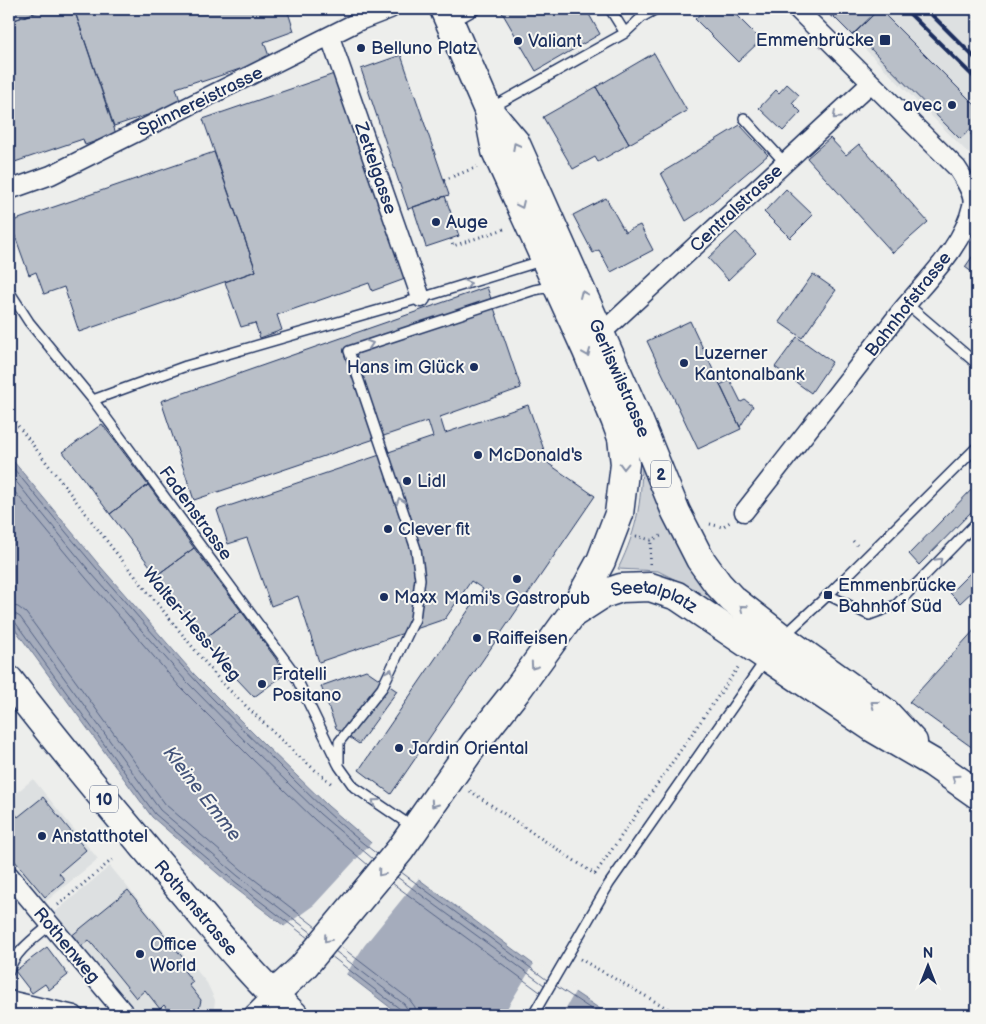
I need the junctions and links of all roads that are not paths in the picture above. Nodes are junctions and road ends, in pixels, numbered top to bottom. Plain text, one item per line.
1 (390, 9) edge
2 (476, 9) edge
3 (610, 9) edge
4 (656, 9) edge
5 (797, 9) edge
6 (447, 16) edge
7 (625, 33) junction
8 (330, 37) junction
9 (871, 83) junction
10 (488, 110) junction
11 (744, 118) dead end
12 (785, 163) junction
13 (9, 190) edge
14 (546, 259) junction
15 (557, 286) junction
16 (9, 291) edge
17 (421, 298) junction
18 (907, 304) junction
19 (599, 332) junction
20 (977, 364) edge
21 (93, 400) junction
22 (977, 447) edge
23 (744, 512) dead end
24 (977, 522) edge
25 (828, 595) junction
26 (572, 614) junction
27 (768, 650) junction
28 (9, 680) edge
29 (339, 766) junction
30 (977, 794) edge
31 (408, 839) junction
32 (9, 875) edge
33 (47, 921) junction
34 (9, 971) edge
35 (273, 995) junction
36 (9, 1000) edge
37 (74, 1015) edge
38 (126, 1015) edge
39 (253, 1015) edge
40 (294, 1015) edge
41 (533, 1015) edge

1 - 8 street, Spinnereistrasse
2 - 6 lane
3 - 7 lane
4 - 7 lane
5 - 9 street, Bahnhofstrasse
6 - 10 main road, Gerliswilstrasse / 2
7 - 10 lane
8 - 13 street, Spinnereistrasse
8 - 17 street, Zettelgasse
9 -> 12 street, Centralstrasse
9 - 18 street, Bahnhofstrasse
10 -> 14 main road, Gerliswilstrasse / 2
19 -> 10 main road, Gerliswilstrasse / 2
11 - 12 lane
12 - 19 street, Centralstrasse
14 - 15 main road, Gerliswilstrasse / 2
17 -> 14 lane
15 -> 26 main road, Gerliswilstrasse / 2
29 -> 15 lane
16 - 21 lane, Fadenstrasse
17 - 21 lane
18 - 20 lane
18 - 23 street, Bahnhofstrasse
27 -> 19 main road, Gerliswilstrasse / 2
21 - 29 lane, Fadenstrasse
22 - 25 lane
25 -> 24 lane
25 - 27 lane
26 - 27 main road, Seetalplatz
26 -> 31 main road, Seetalplatz / 2
30 -> 27 main road, Gerliswilstrasse / 2
27 - 41 lane
28 - 35 main road, Rothenstrasse / 10
31 -> 29 lane, Fadenstrasse
31 -> 35 main road, 2
32 - 33 street, Rothenweg
33 - 34 lane
33 - 38 street, Rothenweg
35 - 39 street
35 - 40 main road, Rothenstrasse
36 - 37 street

